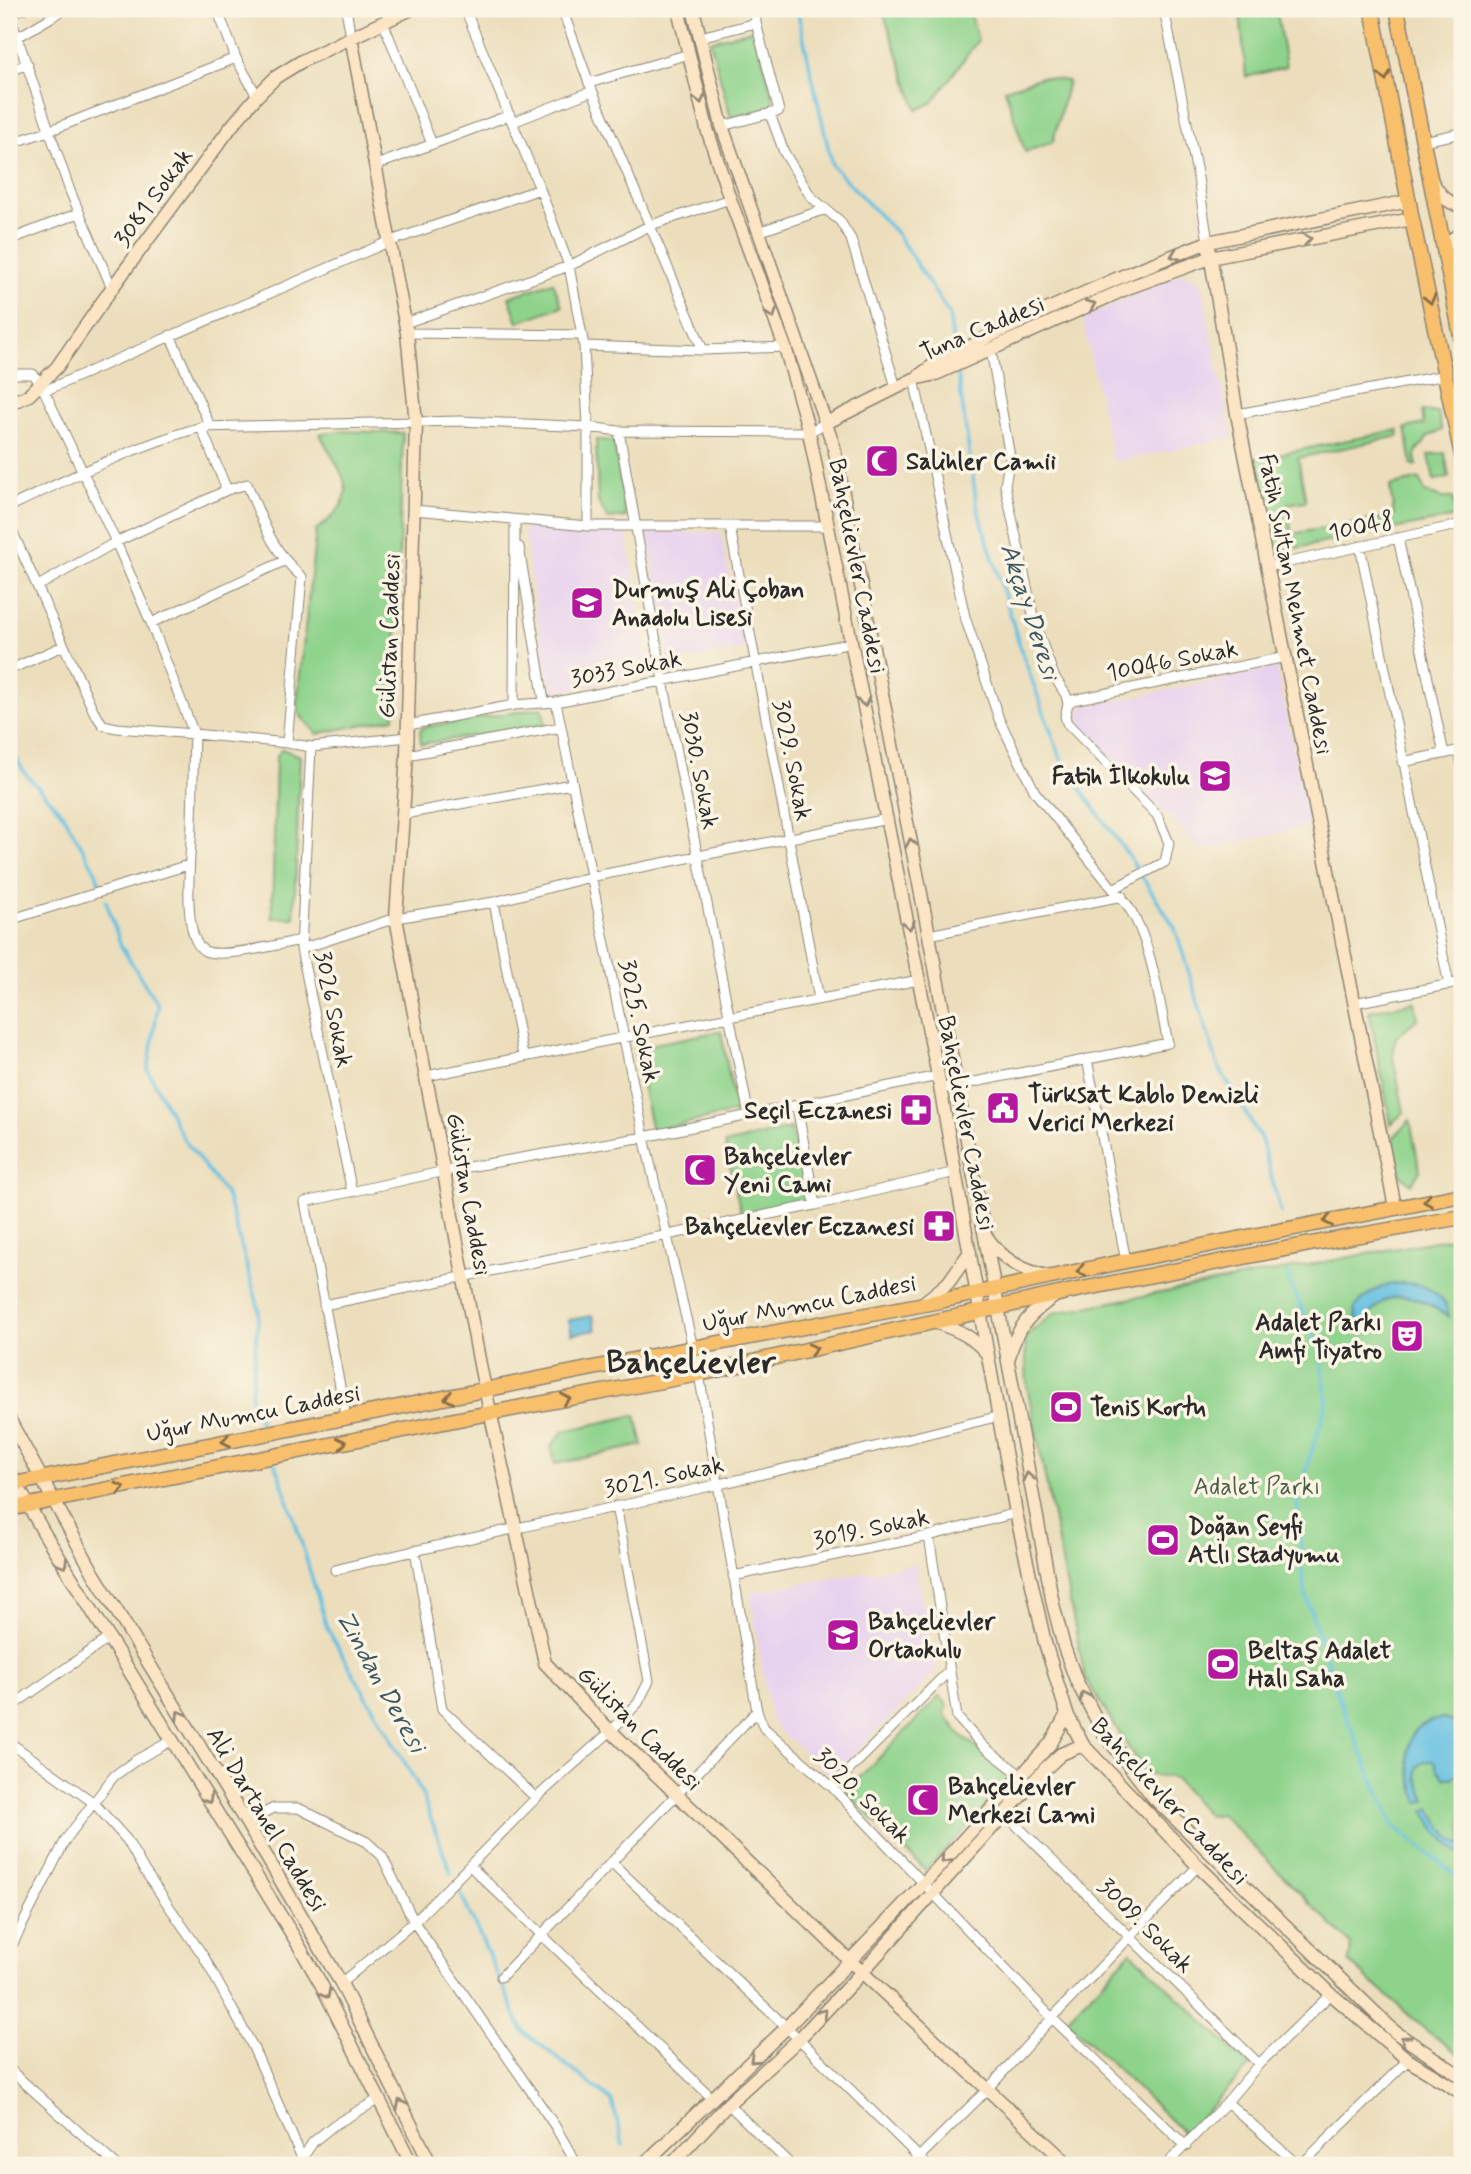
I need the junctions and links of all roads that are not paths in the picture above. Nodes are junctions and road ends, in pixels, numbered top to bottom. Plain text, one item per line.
1 (23, 9) edge
2 (65, 9) edge
3 (217, 9) edge
4 (346, 9) edge
5 (411, 9) edge
6 (466, 9) edge
7 (562, 9) edge
8 (678, 9) edge
9 (693, 9) edge
10 (755, 9) edge
11 (1164, 9) edge
12 (1372, 9) edge
13 (1397, 9) edge
14 (9, 13) edge
15 (383, 22) junction
16 (756, 23) junction
17 (18, 37) junction
18 (351, 37) junction
19 (700, 37) junction
20 (9, 46) edge
21 (689, 54) junction
22 (236, 58) junction
23 (28, 64) junction
24 (9, 71) edge
25 (591, 87) junction
26 (257, 96) junction
27 (770, 114) junction
28 (511, 118) junction
29 (722, 126) junction
30 (51, 130) junction
31 (1462, 133) edge
32 (1423, 141) junction
33 (9, 144) edge
34 (432, 144) junction
35 (374, 166) junction
36 (1429, 176) junction
37 (540, 189) junction
38 (730, 199) junction
39 (1409, 201) junction
40 (1462, 207) edge
41 (826, 209) junction
42 (79, 212) junction
43 (1412, 219) junction
44 (650, 225) junction
45 (758, 232) junction
46 (1462, 233) edge
47 (9, 240) edge
48 (388, 242) junction
49 (1208, 242) junction
50 (1210, 258) junction
51 (1445, 258) junction
52 (569, 266) junction
53 (112, 288) junction
54 (406, 328) junction
55 (170, 335) junction
56 (582, 335) junction
57 (1462, 341) edge
58 (584, 346) junction
59 (785, 347) junction
60 (986, 348) junction
61 (703, 350) junction
62 (9, 374) edge
63 (1446, 375) junction
64 (914, 379) junction
65 (43, 387) junction
66 (896, 387) junction
67 (9, 404) edge
68 (1237, 414) junction
69 (416, 423) junction
70 (826, 423) junction
71 (206, 426) junction
72 (587, 427) junction
73 (619, 431) junction
74 (809, 432) junction
75 (1462, 456) edge
76 (82, 472) junction
77 (227, 490) junction
78 (9, 507) edge
79 (414, 510) junction
80 (515, 521) junction
81 (9, 524) edge
82 (1462, 524) edge
83 (588, 526) junction
84 (829, 526) junction
85 (636, 527) junction
86 (730, 527) junction
87 (1398, 538) junction
88 (116, 542) junction
89 (1360, 546) junction
90 (284, 561) junction
91 (1267, 567) junction
92 (38, 586) junction
93 (151, 623) junction
94 (852, 643) junction
95 (63, 646) junction
96 (1286, 657) junction
97 (755, 663) junction
98 (9, 670) edge
99 (663, 681) junction
100 (544, 701) junction
101 (556, 702) junction
102 (1068, 704) junction
103 (514, 705) junction
104 (561, 727) junction
105 (408, 731) junction
106 (194, 734) junction
107 (287, 743) junction
108 (311, 747) junction
109 (1461, 751) edge
110 (1444, 754) junction
111 (407, 755) junction
112 (1402, 762) junction
113 (1462, 767) edge
114 (572, 784) junction
115 (404, 814) junction
116 (888, 819) junction
117 (788, 839) junction
118 (698, 858) junction
119 (188, 865) junction
120 (590, 877) junction
121 (1113, 889) junction
122 (1122, 896) junction
123 (494, 902) junction
124 (396, 918) junction
125 (9, 920) edge
126 (929, 935) junction
127 (301, 945) junction
128 (919, 980) junction
129 (1462, 982) edge
130 (1449, 985) junction
131 (819, 999) junction
132 (1354, 1003) junction
133 (729, 1017) junction
134 (625, 1036) junction
135 (523, 1056) junction
136 (1087, 1059) junction
137 (426, 1076) junction
138 (939, 1083) junction
139 (957, 1085) junction
140 (797, 1106) junction
141 (749, 1116) junction
142 (644, 1137) junction
143 (445, 1171) junction
144 (956, 1172) junction
145 (352, 1192) junction
146 (1462, 1195) edge
147 (815, 1205) junction
148 (1395, 1207) junction
149 (1462, 1217) edge
150 (984, 1233) junction
151 (667, 1234) junction
152 (970, 1252) junction
153 (1126, 1261) junction
154 (462, 1275) junction
155 (1051, 1277) junction
156 (994, 1289) junction
157 (976, 1293) junction
158 (1056, 1295) junction
159 (324, 1304) junction
160 (922, 1304) junction
161 (998, 1308) junction
162 (980, 1312) junction
163 (937, 1323) junction
164 (693, 1348) junction
165 (988, 1356) junction
166 (1007, 1361) junction
167 (699, 1374) junction
168 (485, 1391) junction
169 (490, 1414) junction
170 (1000, 1416) junction
171 (346, 1418) junction
172 (9, 1419) edge
173 (40, 1478) junction
174 (11, 1480) edge
175 (716, 1485) junction
176 (53, 1502) junction
177 (29, 1505) junction
178 (616, 1506) junction
179 (9, 1509) edge
180 (1016, 1513) junction
181 (514, 1530) junction
182 (929, 1536) junction
183 (415, 1550) junction
184 (335, 1570) dead end
185 (733, 1576) junction
186 (108, 1638) junction
187 (950, 1670) junction
188 (9, 1708) edge
189 (757, 1711) junction
190 (1067, 1714) junction
191 (611, 1731) junction
192 (171, 1741) junction
193 (9, 1742) edge
194 (1083, 1745) junction
195 (1023, 1776) junction
196 (832, 1787) junction
197 (677, 1794) junction
198 (536, 1798) junction
199 (94, 1803) junction
200 (1004, 1813) junction
201 (246, 1822) junction
202 (611, 1862) junction
203 (470, 1866) junction
204 (1198, 1866) junction
205 (928, 1888) junction
206 (414, 1922) junction
207 (541, 1933) junction
208 (1131, 1937) junction
209 (9, 1951) edge
210 (850, 1961) junction
211 (862, 1972) junction
212 (500, 1977) dead end
213 (341, 1983) junction
214 (1331, 1994) junction
215 (1052, 2018) junction
216 (786, 2028) junction
217 (799, 2039) junction
218 (1408, 2060) junction
219 (1259, 2064) junction
220 (9, 2069) edge
221 (1462, 2077) edge
222 (987, 2090) junction
223 (1462, 2093) edge
224 (712, 2098) junction
225 (379, 2099) junction
226 (1227, 2102) junction
227 (728, 2104) junction
228 (1186, 2146) junction
229 (1462, 2154) edge
230 (923, 2161) edge
231 (300, 2162) edge
232 (117, 2165) edge
233 (412, 2165) edge
234 (431, 2165) edge
235 (577, 2165) edge
236 (643, 2165) edge
237 (671, 2165) edge
238 (790, 2165) edge
239 (911, 2165) edge
240 (1069, 2165) edge
241 (1166, 2165) edge
242 (1299, 2165) edge
243 (1451, 2165) edge

1 - 14 street
2 - 17 street
3 - 22 street
4 - 18 street, Gülistan Caddesi
5 - 15 street, 3081 Sokak
6 - 28 street
7 - 25 street
8 - 21 street, Bahçelievler Caddesi
9 - 19 street, Bahçelievler Caddesi
10 - 16 street
11 - 49 street, Fatih Sultan Mehmet Caddesi
12 -> 39 main road
13 - 32 main road
14 - 17 street
15 - 18 street, 3081 Sokak
15 - 34 street
16 - 19 street
16 - 27 street
17 - 20 street
17 - 23 street
18 - 26 street, 3081 Sokak
18 - 35 street, Gülistan Caddesi
19 - 29 street, Bahçelievler Caddesi
21 - 25 street
21 -> 38 street, Bahçelievler Caddesi
22 - 26 street
22 - 30 street
23 - 24 street
23 - 30 street
25 - 28 street
25 - 44 street
26 - 53 street, 3081 Sokak
27 - 29 street
27 - 41 street
28 - 34 street
28 - 37 street
29 - 45 street, Bahçelievler Caddesi
30 - 33 street
30 - 42 street
31 - 32 street
32 - 36 main road
34 - 35 street
35 - 48 street, Gülistan Caddesi
36 - 40 street
36 - 51 main road
37 - 48 street
37 - 52 street
38 - 44 street
38 -> 59 street, Bahçelievler Caddesi
39 - 43 main road
39 - 49 street, Tuna Caddesi
41 - 45 street
41 - 66 street
42 - 47 street
42 - 53 street
50 -> 43 street, Tuna Caddesi
43 -> 63 main road
44 - 52 street
44 - 61 street
45 - 70 street, Bahçelievler Caddesi
46 - 51 street
48 - 54 street, Gülistan Caddesi
48 - 55 street
49 - 50 street, Fatih Sultan Mehmet Caddesi
49 -> 60 street, Tuna Caddesi
60 -> 50 street, Tuna Caddesi
50 - 68 street, Fatih Sultan Mehmet Caddesi
51 - 57 main road
52 - 54 street
52 - 56 street
53 - 65 street, 3081 Sokak
54 - 56 street
54 - 69 street, Gülistan Caddesi
55 - 65 street
55 - 71 street
56 - 58 street
58 - 61 street
58 - 72 street
59 - 61 street
59 - 74 street, Bahçelievler Caddesi
60 - 64 street, Tuna Caddesi
60 - 102 street
62 - 65 street
63 - 68 street
63 - 75 main road
64 - 66 street, Tuna Caddesi
64 - 121 street
65 - 67 street, 3081 Sokak
65 - 76 street
66 - 70 street, Tuna Caddesi
68 - 91 street, Fatih Sultan Mehmet Caddesi
69 - 71 street
69 - 72 street
69 - 79 street, Gülistan Caddesi
70 - 74 street
126 -> 70 street, Bahçelievler Caddesi
71 - 76 street
71 - 77 street
72 - 73 street
72 - 83 street
73 - 74 street
73 - 85 street, 3030. Sokak
74 - 84 street, Bahçelievler Caddesi
76 - 78 street
76 - 88 street
77 - 88 street
77 - 90 street
79 - 80 street
79 - 105 street, Gülistan Caddesi
80 - 83 street
80 - 100 street
80 - 103 street
81 - 92 street
82 - 87 street, 10048
83 - 85 street
84 - 86 street
84 - 94 street, Bahçelievler Caddesi
85 - 86 street
85 - 99 street, 3030. Sokak
86 - 97 street, 3029. Sokak
87 - 89 street, 10048
87 - 110 street
88 - 92 street
88 - 93 street
89 - 91 street, 10048
89 - 112 street
90 - 93 street
90 - 107 street
91 - 96 street, Fatih Sultan Mehmet Caddesi
92 - 95 street
93 - 106 street
94 - 97 street, 3033 Sokak
94 -> 116 street, Bahçelievler Caddesi
95 - 98 street
95 - 106 street, 3033 Sokak
96 - 102 street, 10046 Sokak
96 - 132 street, Fatih Sultan Mehmet Caddesi
97 - 99 street, 3033 Sokak
97 - 117 street, 3029. Sokak
99 - 101 street, 3033 Sokak
99 - 118 street, 3030. Sokak
100 - 101 street, 3033 Sokak
100 - 103 street, 3033 Sokak
101 - 104 street, 3025. Sokak
102 - 121 street
103 - 105 street, 3033 Sokak
104 - 111 street, 3033 Sokak
104 - 114 street, 3025. Sokak
105 - 108 street, 3033 Sokak
105 - 111 street, Gülistan Caddesi
106 - 107 street, 3033 Sokak
106 - 119 street
107 - 108 street, 3033 Sokak
108 - 127 street, 3026 Sokak
109 - 110 street
109 - 113 street
110 - 112 street
111 - 115 street, Gülistan Caddesi
112 - 130 street
114 - 115 street
114 - 120 street, 3025. Sokak
115 - 124 street, Gülistan Caddesi
116 - 117 street
116 -> 128 street, Bahçelievler Caddesi
117 - 118 street
117 - 131 street, 3029. Sokak
118 - 120 street
118 - 133 street, 3030. Sokak
119 - 125 street
119 - 127 street
120 - 123 street
120 - 134 street, 3025. Sokak
121 - 122 street
122 - 126 street
122 - 136 street
123 - 124 street
123 - 135 street
124 - 127 street
124 - 137 street, Gülistan Caddesi
126 - 139 street, Bahçelievler Caddesi
127 - 145 street, 3026 Sokak
128 - 131 street
128 - 138 street, Bahçelievler Caddesi
129 - 130 street
130 - 132 street
131 - 133 street
132 - 148 street, Fatih Sultan Mehmet Caddesi
133 - 134 street
133 - 141 street, 3030. Sokak
134 - 135 street
134 - 142 street, 3025. Sokak
135 - 137 street
136 - 139 street
136 - 153 street
137 - 143 street, Gülistan Caddesi
138 - 139 street
138 - 140 street
138 - 144 street, Bahçelievler Caddesi
139 - 150 street, Bahçelievler Caddesi
140 - 141 street
140 - 147 street
141 - 142 street
142 - 143 street
142 - 151 street, 3025. Sokak
143 - 145 street
143 - 154 street, Gülistan Caddesi
144 - 147 street
144 - 152 street, Bahçelievler Caddesi
145 - 159 street
146 -> 148 main road, Uğur Mumcu Caddesi
147 - 151 street
148 -> 153 main road, Uğur Mumcu Caddesi
149 - 158 main road, Uğur Mumcu Caddesi
150 - 155 street
150 - 156 street, Bahçelievler Caddesi
151 - 154 street
151 - 164 street, 3025. Sokak
152 - 157 street, Bahçelievler Caddesi
152 - 160 street
153 -> 155 main road, Uğur Mumcu Caddesi
154 - 159 street
154 - 168 street, Gülistan Caddesi
155 - 156 main road, Uğur Mumcu Caddesi
156 - 157 main road, Uğur Mumcu Caddesi
156 - 161 street, Bahçelievler Caddesi
157 - 160 main road, Uğur Mumcu Caddesi
157 - 162 street, Bahçelievler Caddesi
158 - 161 main road, Uğur Mumcu Caddesi
158 - 166 street
159 - 171 street
160 - 164 main road, Uğur Mumcu Caddesi
161 - 162 main road, Uğur Mumcu Caddesi
161 - 166 street, Bahçelievler Caddesi
162 - 163 main road, Uğur Mumcu Caddesi
162 - 165 street, Bahçelievler Caddesi
163 - 165 street
167 -> 163 main road, Uğur Mumcu Caddesi
164 - 168 main road, Uğur Mumcu Caddesi
165 - 170 street, Bahçelievler Caddesi
221 -> 166 street, Bahçelievler Caddesi
169 -> 167 main road, Uğur Mumcu Caddesi
167 - 175 street, 3020. Sokak
168 - 169 street, Gülistan Caddesi
168 -> 171 main road, Uğur Mumcu Caddesi
176 -> 169 main road, Uğur Mumcu Caddesi
169 - 181 street, Gülistan Caddesi
170 - 175 street, 3021. Sokak
170 - 180 street, Bahçelievler Caddesi
171 -> 173 main road, Uğur Mumcu Caddesi
172 - 173 street, Ali Dartanel Caddesi
173 - 174 main road, Uğur Mumcu Caddesi
173 - 176 street, Ali Dartanel Caddesi
174 - 177 street, Ali Dartanel Caddesi
175 - 178 street, 3021. Sokak
175 - 185 street, 3020. Sokak
176 - 177 main road, Uğur Mumcu Caddesi
201 -> 176 street, Ali Dartanel Caddesi
177 - 179 main road, Uğur Mumcu Caddesi
177 -> 186 street, Ali Dartanel Caddesi
178 - 181 street, 3021. Sokak
178 - 191 street
180 - 182 street, 3019. Sokak
180 - 190 street, Bahçelievler Caddesi
181 - 183 street, 3021. Sokak
181 - 191 street, Gülistan Caddesi
182 - 185 street, 3019. Sokak
182 - 187 street
183 - 184 street, 3021. Sokak
183 - 198 street
185 - 189 street, 3020. Sokak
186 - 188 street
186 - 192 street, Ali Dartanel Caddesi
187 - 195 street
187 - 196 street
189 - 196 street, 3020. Sokak
189 - 197 street
190 - 194 street, Bahçelievler Caddesi
190 - 195 street
191 - 197 street, Gülistan Caddesi
191 - 198 street
192 - 199 street
192 -> 225 street, Ali Dartanel Caddesi
193 - 199 street
194 - 200 street
194 - 204 street, Bahçelievler Caddesi
195 -> 205 street
196 - 205 street, 3020. Sokak
197 - 202 street
197 - 210 street, Gülistan Caddesi
198 - 203 street
199 - 209 street
199 - 231 street
200 - 205 street
200 - 208 street, 3009. Sokak
201 - 206 street
201 - 213 street, Ali Dartanel Caddesi
202 - 207 street
202 - 216 street
203 - 206 street
203 - 207 street
204 - 208 street
204 - 214 street, Bahçelievler Caddesi
205 - 210 street
205 - 211 street
205 - 215 street, 3020. Sokak
206 - 213 street
206 - 235 street
207 - 212 street
207 - 224 street
208 - 215 street
208 - 219 street, 3009. Sokak
210 - 211 street, Gülistan Caddesi
210 - 216 street
217 -> 211 street
211 - 222 street, Gülistan Caddesi
234 -> 213 street, Ali Dartanel Caddesi
214 - 218 street, Bahçelievler Caddesi
214 - 219 street
215 - 222 street
215 - 228 street, 3020. Sokak
216 - 217 street
216 -> 224 street
217 - 227 street
217 - 230 street
218 - 223 street, Bahçelievler Caddesi
218 - 242 street
219 - 226 street
220 - 232 street
222 - 230 street
222 - 240 street, Gülistan Caddesi
224 - 236 street
225 - 231 street
225 - 233 street, Ali Dartanel Caddesi
226 - 228 street
226 - 242 street
227 - 237 street
227 - 238 street
228 - 241 street
229 - 243 street
230 - 239 street

